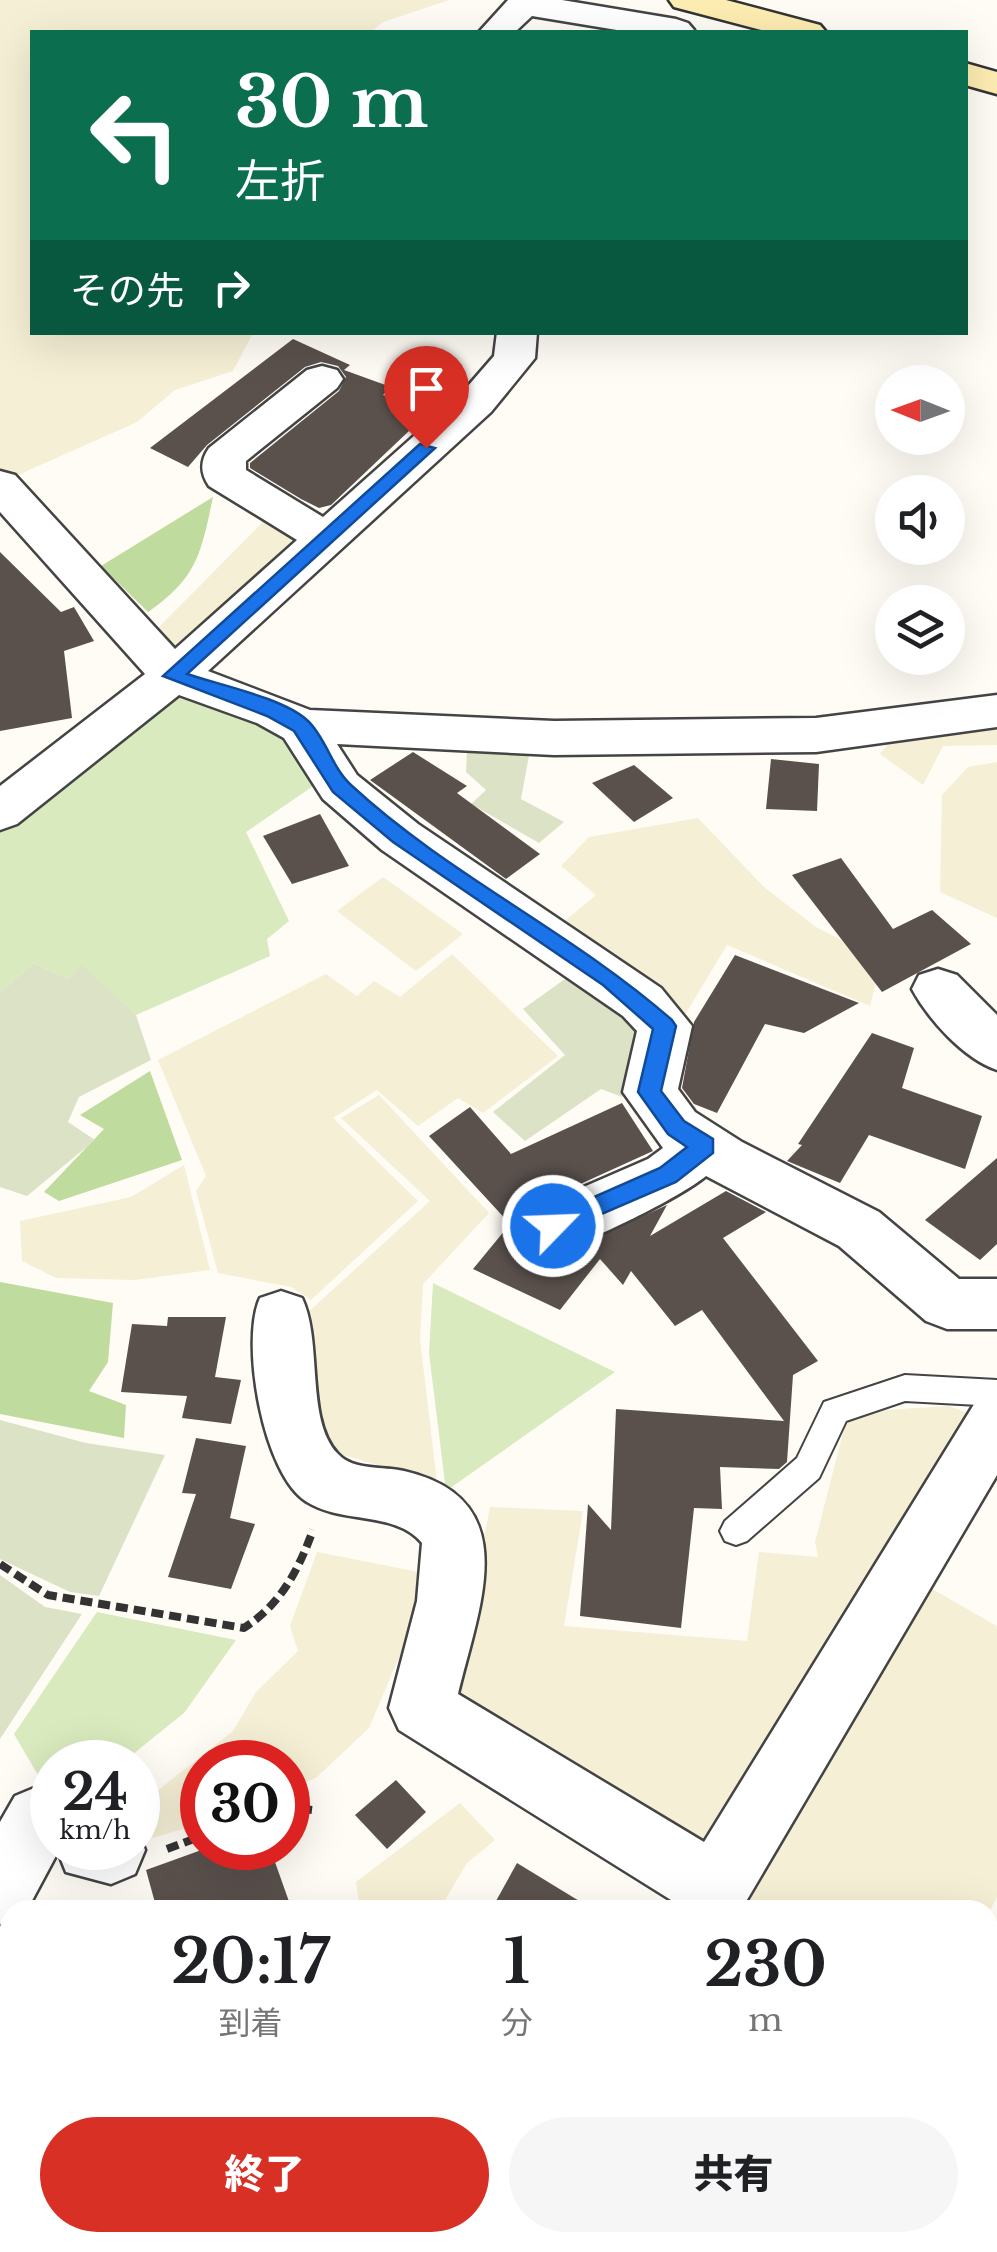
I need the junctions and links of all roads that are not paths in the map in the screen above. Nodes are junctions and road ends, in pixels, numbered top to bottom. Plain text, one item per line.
1 (683, 13) edge
2 (498, 30) edge
3 (795, 30) edge
4 (968, 75) edge
5 (997, 82) edge
6 (517, 335) edge
7 (322, 379) dead end
8 (0, 485) edge
9 (326, 538) junction
10 (172, 676) junction
11 (997, 711) edge
12 (301, 726) junction
13 (0, 812) edge
14 (938, 989) dead end
15 (997, 1049) edge
16 (704, 1146) junction
17 (553, 1226) dead end
18 (997, 1304) edge
19 (281, 1316) dead end
20 (997, 1394) edge
21 (997, 1420) edge
22 (736, 1531) dead end

1 - 2 street
1 - 3 main road
4 - 5 main road
6 - 9 street
7 - 9 street
8 - 10 street
9 - 10 street
10 - 12 street
10 - 13 street
11 - 12 street
12 - 16 street
14 - 15 street
16 - 17 street
16 - 18 street
19 - 21 street
20 - 22 lane

